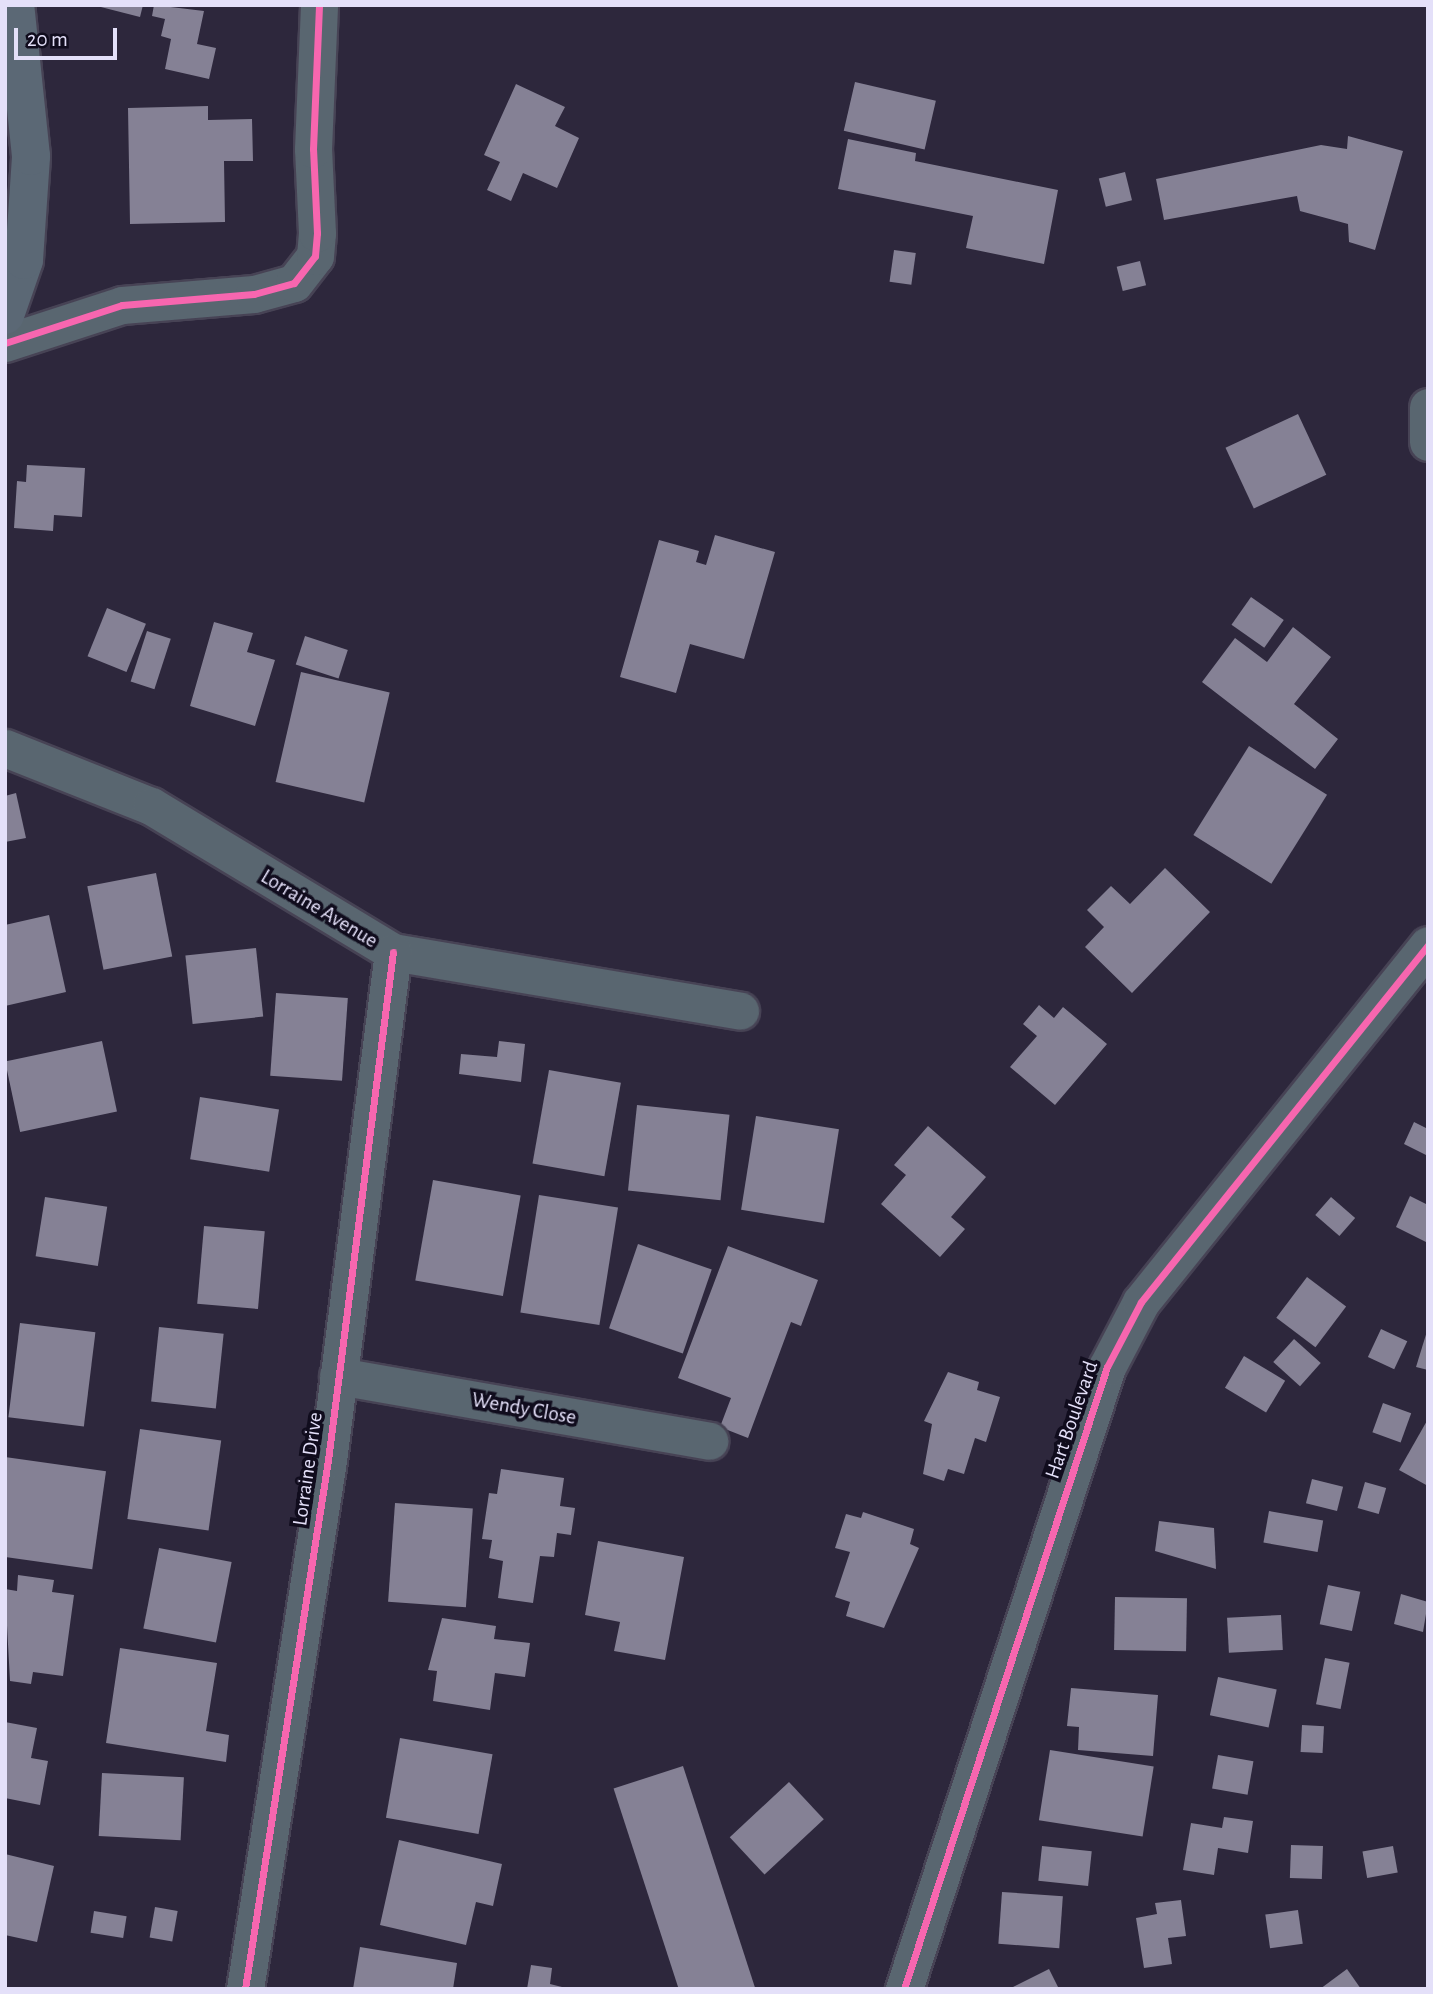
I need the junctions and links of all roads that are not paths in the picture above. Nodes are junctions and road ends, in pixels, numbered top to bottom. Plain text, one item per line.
1 (15, 5) edge
2 (319, 5) edge
3 (5, 316) edge
4 (5, 343) edge
5 (1428, 407) edge
6 (1428, 442) edge
7 (5, 748) edge
8 (1428, 945) edge
9 (393, 952) junction
10 (740, 1011) dead end
11 (338, 1376) junction
12 (709, 1441) dead end
13 (245, 1989) edge
14 (904, 1989) edge

1 - 3 street
2 - 4 street
5 - 6 street
7 - 9 street, Lorraine Avenue
8 - 14 street, Hart Boulevard
9 - 10 street, Lorraine Avenue
9 - 11 street, Lorraine Drive
11 - 12 street, Wendy Close
11 - 13 street, Lorraine Drive

